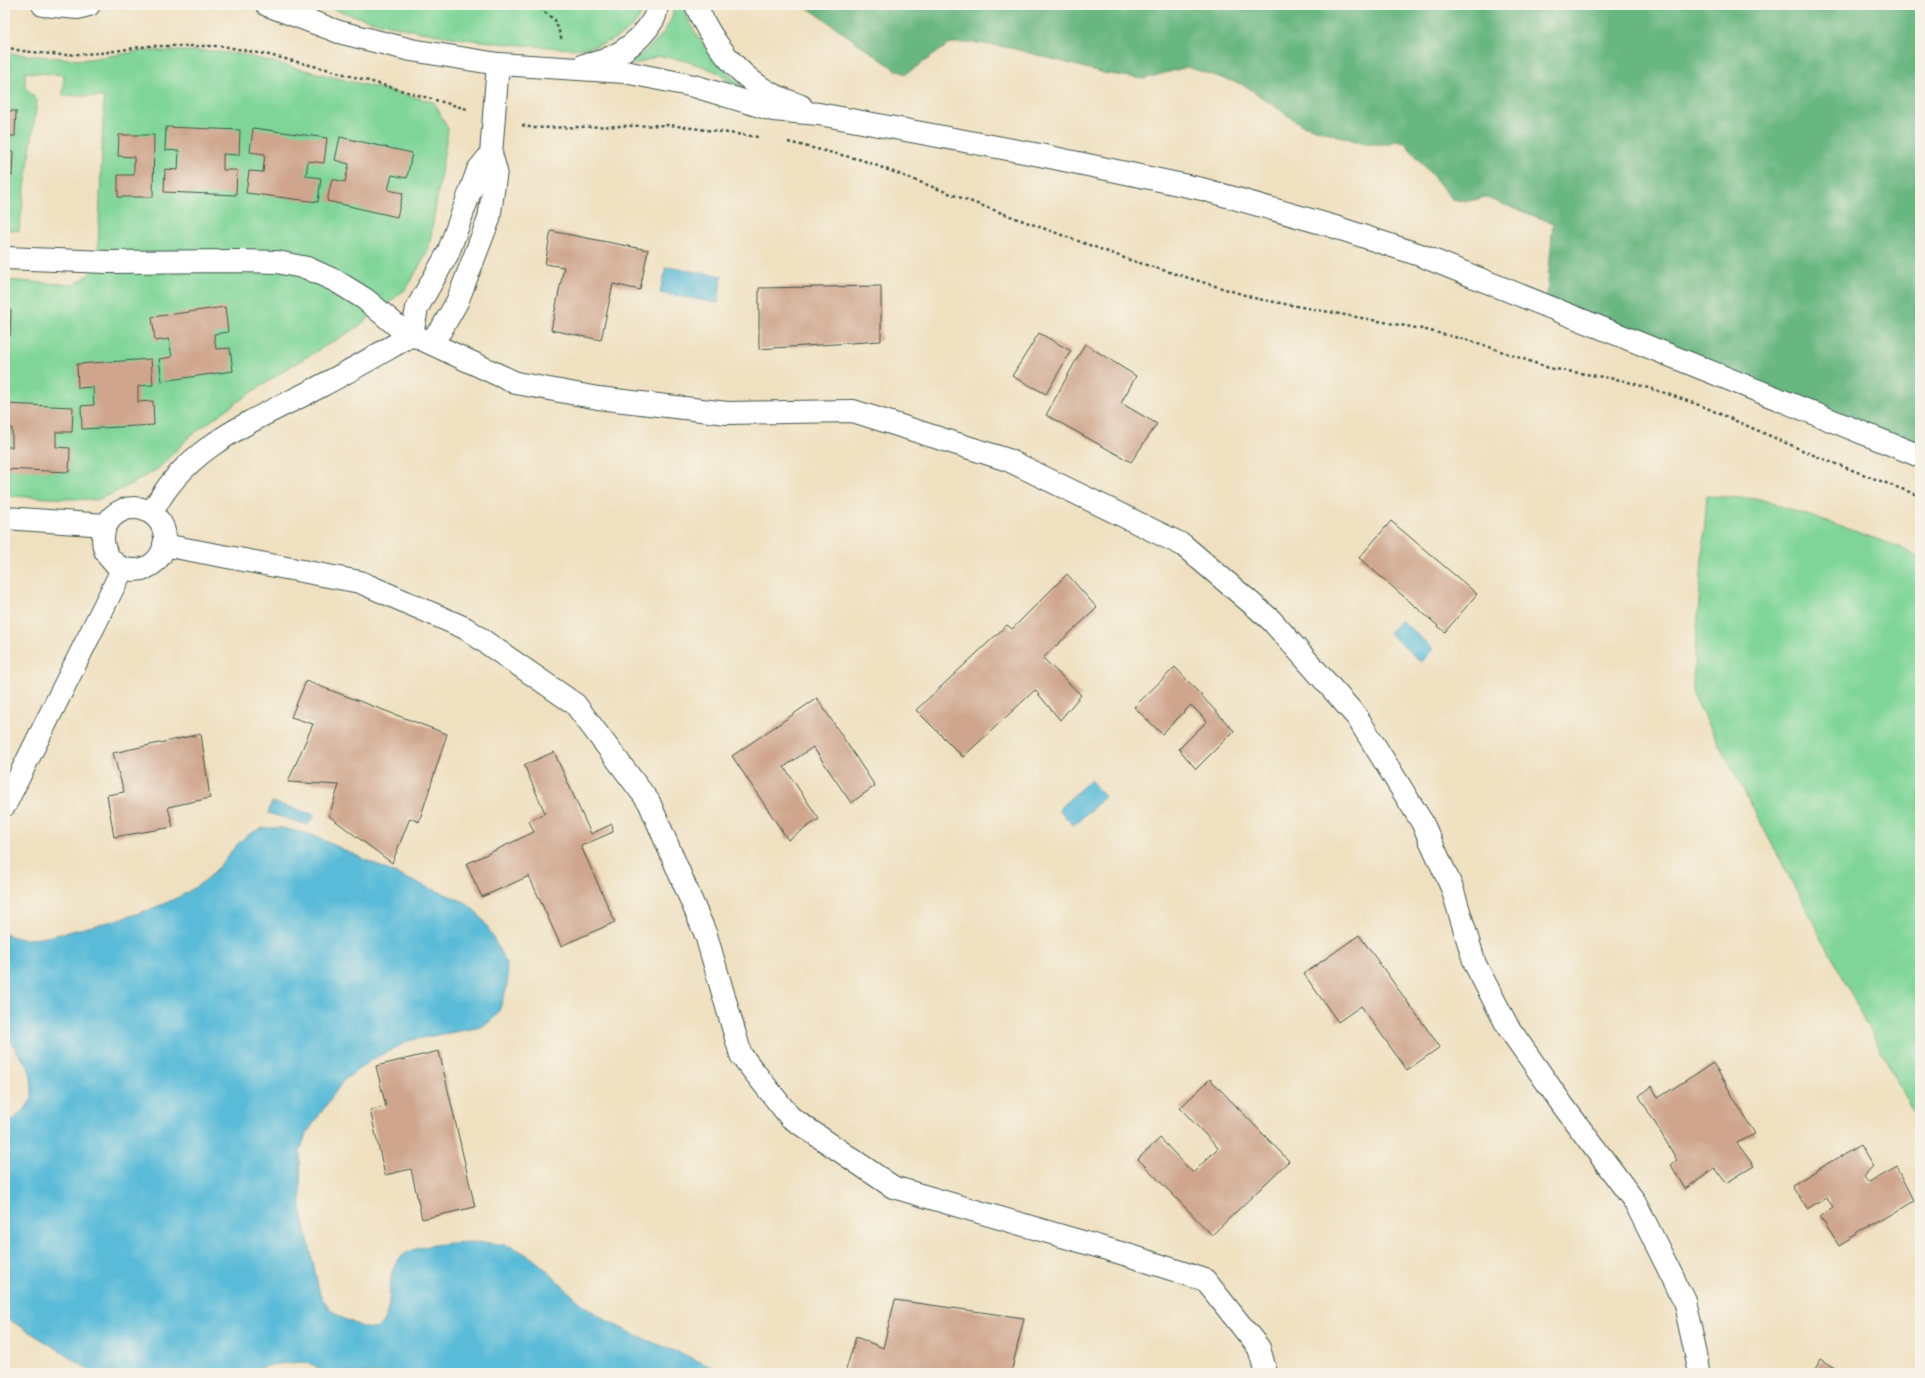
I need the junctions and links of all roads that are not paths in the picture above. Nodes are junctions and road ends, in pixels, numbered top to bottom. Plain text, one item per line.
1 (43, 5) edge
2 (89, 5) edge
3 (267, 5) edge
4 (657, 5) edge
5 (696, 5) edge
6 (283, 9) edge
7 (498, 64) junction
8 (561, 68) junction
9 (819, 114) junction
10 (492, 154) junction
11 (5, 258) edge
12 (420, 339) junction
13 (1920, 456) edge
14 (152, 513) junction
15 (5, 518) edge
16 (106, 525) junction
17 (164, 545) junction
18 (123, 568) junction
19 (5, 805) edge
20 (1266, 1373) edge
21 (1700, 1373) edge

1 - 2 street
3 - 6 street
4 - 8 street
5 - 9 street
6 - 7 street
7 - 8 street
7 - 10 street
8 - 9 street
9 - 13 street
10 - 12 street
10 - 12 street
11 - 12 street
12 - 14 street
12 - 21 street
14 - 16 street
14 - 17 street
15 - 16 street
16 - 18 street
17 - 18 street
17 - 20 street
18 - 19 street

